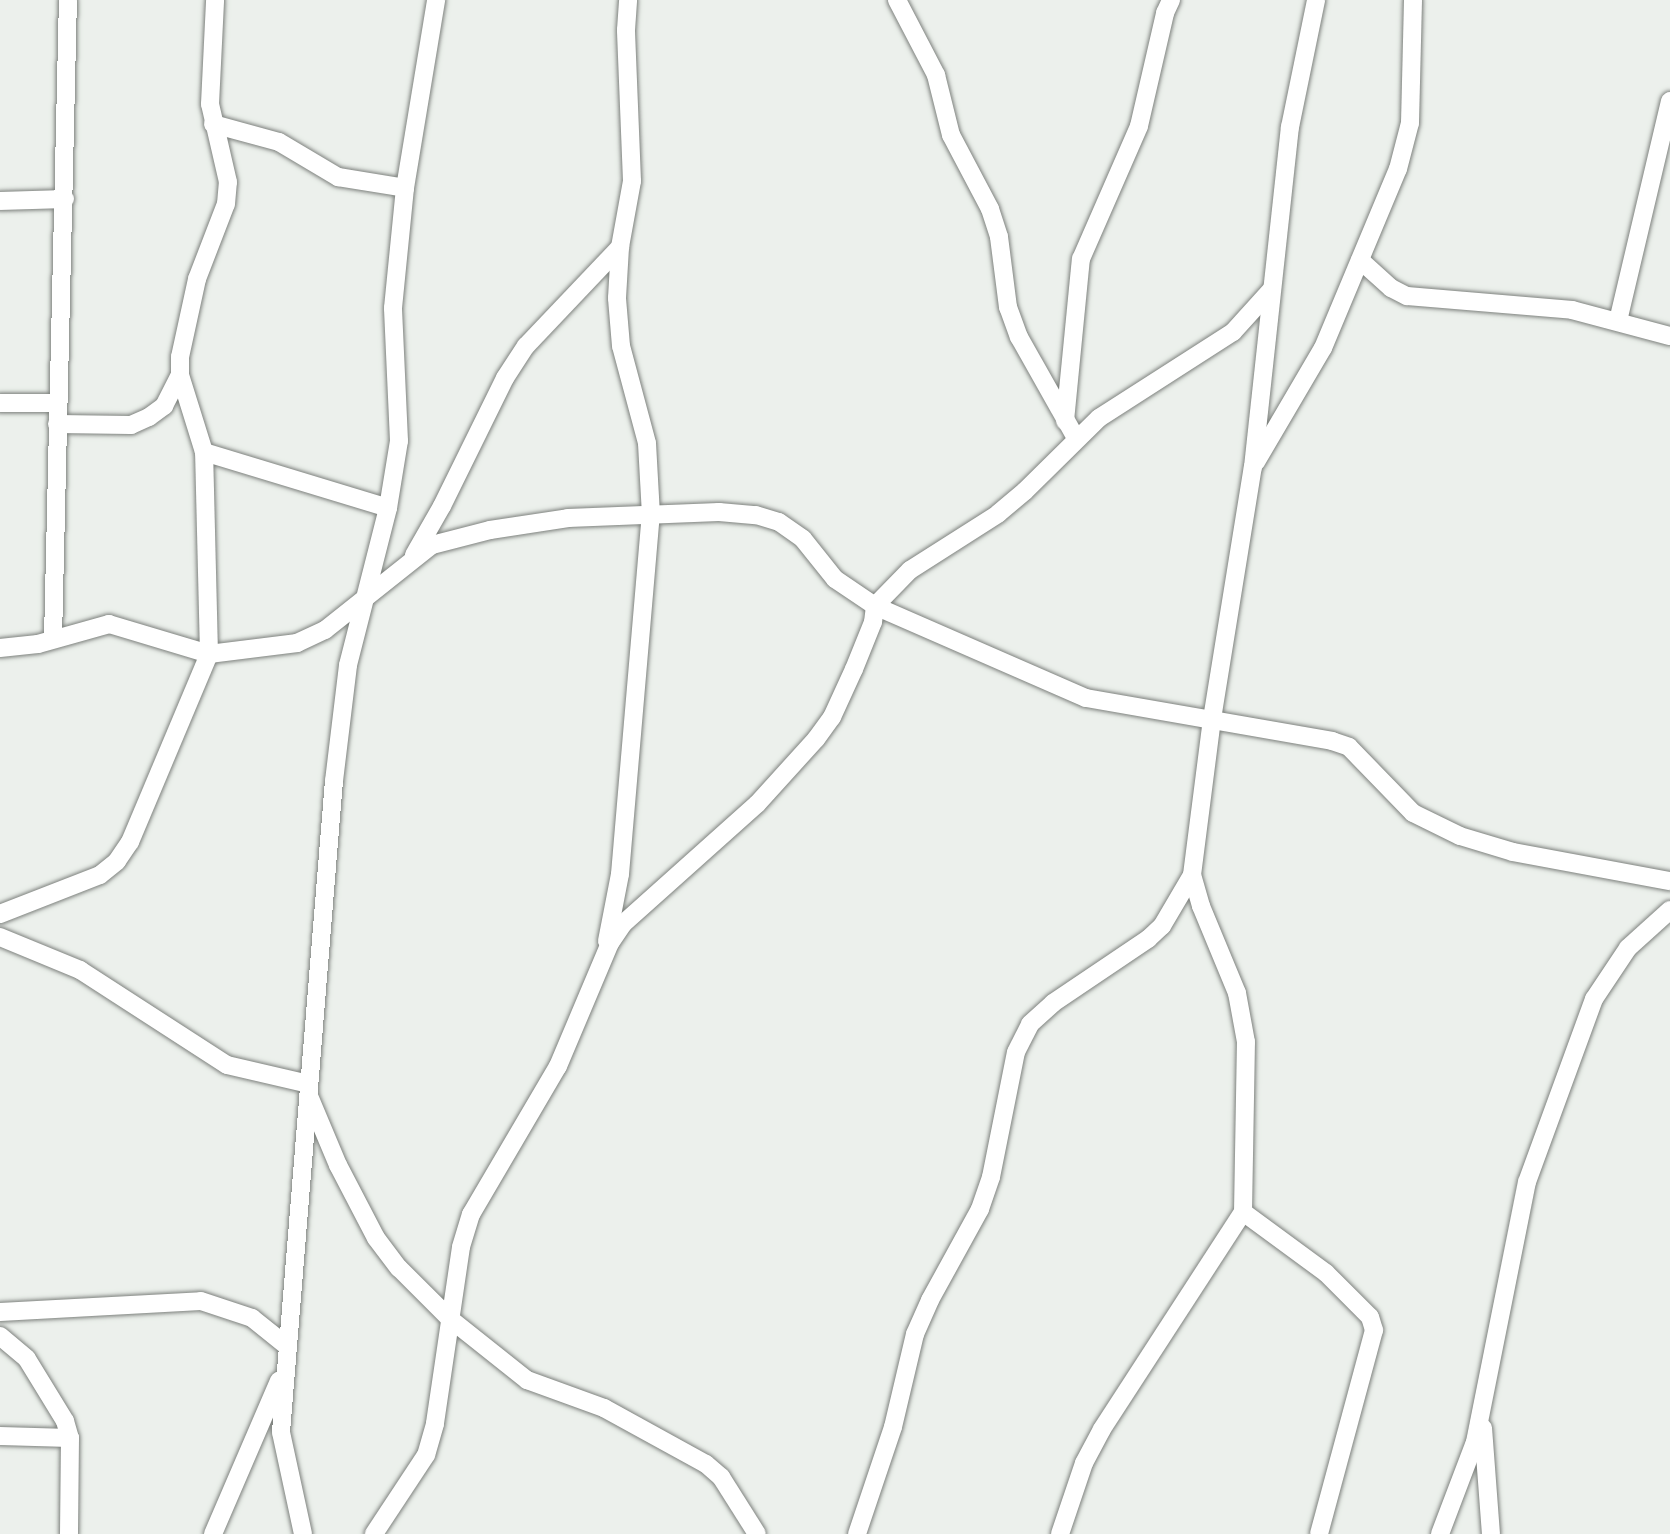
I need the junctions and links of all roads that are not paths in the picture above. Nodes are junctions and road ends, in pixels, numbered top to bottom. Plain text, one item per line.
1 (68, 0) edge
2 (215, 0) edge
3 (436, 0) edge
4 (628, 0) edge
5 (897, 0) edge
6 (1171, 0) edge
7 (1316, 0) edge
8 (1413, 0) edge
9 (1670, 101) edge
10 (213, 124) junction
11 (405, 188) junction
12 (65, 199) junction
13 (0, 201) edge
14 (620, 247) junction
15 (1360, 260) junction
16 (1271, 290) junction
17 (1618, 321) junction
18 (1670, 336) edge
19 (180, 375) junction
20 (0, 403) edge
21 (57, 403) junction
22 (1065, 421) junction
23 (57, 424) junction
24 (1076, 438) junction
25 (204, 452) junction
26 (1253, 467) junction
27 (388, 508) junction
28 (651, 515) junction
29 (410, 561) junction
30 (365, 596) junction
31 (875, 606) junction
32 (53, 639) junction
33 (0, 648) edge
34 (209, 654) junction
35 (1212, 719) junction
36 (1192, 875) junction
37 (1670, 881) edge
38 (1670, 910) edge
39 (0, 914) edge
40 (0, 937) edge
41 (604, 956) junction
42 (309, 1089) junction
43 (1243, 1212) junction
44 (0, 1312) edge
45 (449, 1318) junction
46 (0, 1336) edge
47 (287, 1346) junction
48 (284, 1368) junction
49 (1481, 1413) junction
50 (0, 1436) edge
51 (70, 1438) junction
52 (69, 1534) edge
53 (213, 1534) edge
54 (303, 1534) edge
55 (374, 1534) edge
56 (757, 1534) edge
57 (857, 1534) edge
58 (1060, 1534) edge
59 (1319, 1534) edge
60 (1440, 1534) edge
61 (1491, 1534) edge

1 - 12 street
2 - 10 street
3 - 11 street
4 - 14 street
5 - 22 street
6 - 22 street
7 - 16 street
8 - 15 street
9 - 17 street
10 - 11 street
10 - 19 street
11 - 27 street
12 - 13 street
12 - 21 street
14 - 28 street
14 - 29 street
15 - 17 street
15 - 26 street
16 - 24 street
16 - 26 street
17 - 18 street
19 - 23 street
19 - 25 street
20 - 21 street
21 - 23 street
22 - 24 street
23 - 32 street
24 - 31 street
25 - 27 street
25 - 34 street
26 - 35 street
27 - 30 street
28 - 29 street
28 - 31 street
28 - 41 street
29 - 30 street
30 - 34 street
30 - 42 street
31 - 35 street
31 - 41 street
32 - 33 street
32 - 34 street
34 - 39 street
35 - 36 street
35 - 37 street
36 - 43 street
36 - 57 street
38 - 49 street
40 - 42 street
41 - 45 street
42 - 45 street
42 - 47 street
43 - 58 street
43 - 59 street
44 - 47 street
45 - 55 street
45 - 56 street
46 - 51 street
47 - 48 street
48 - 53 street
48 - 54 street
49 - 60 street
49 - 61 street
50 - 51 street
51 - 52 street

